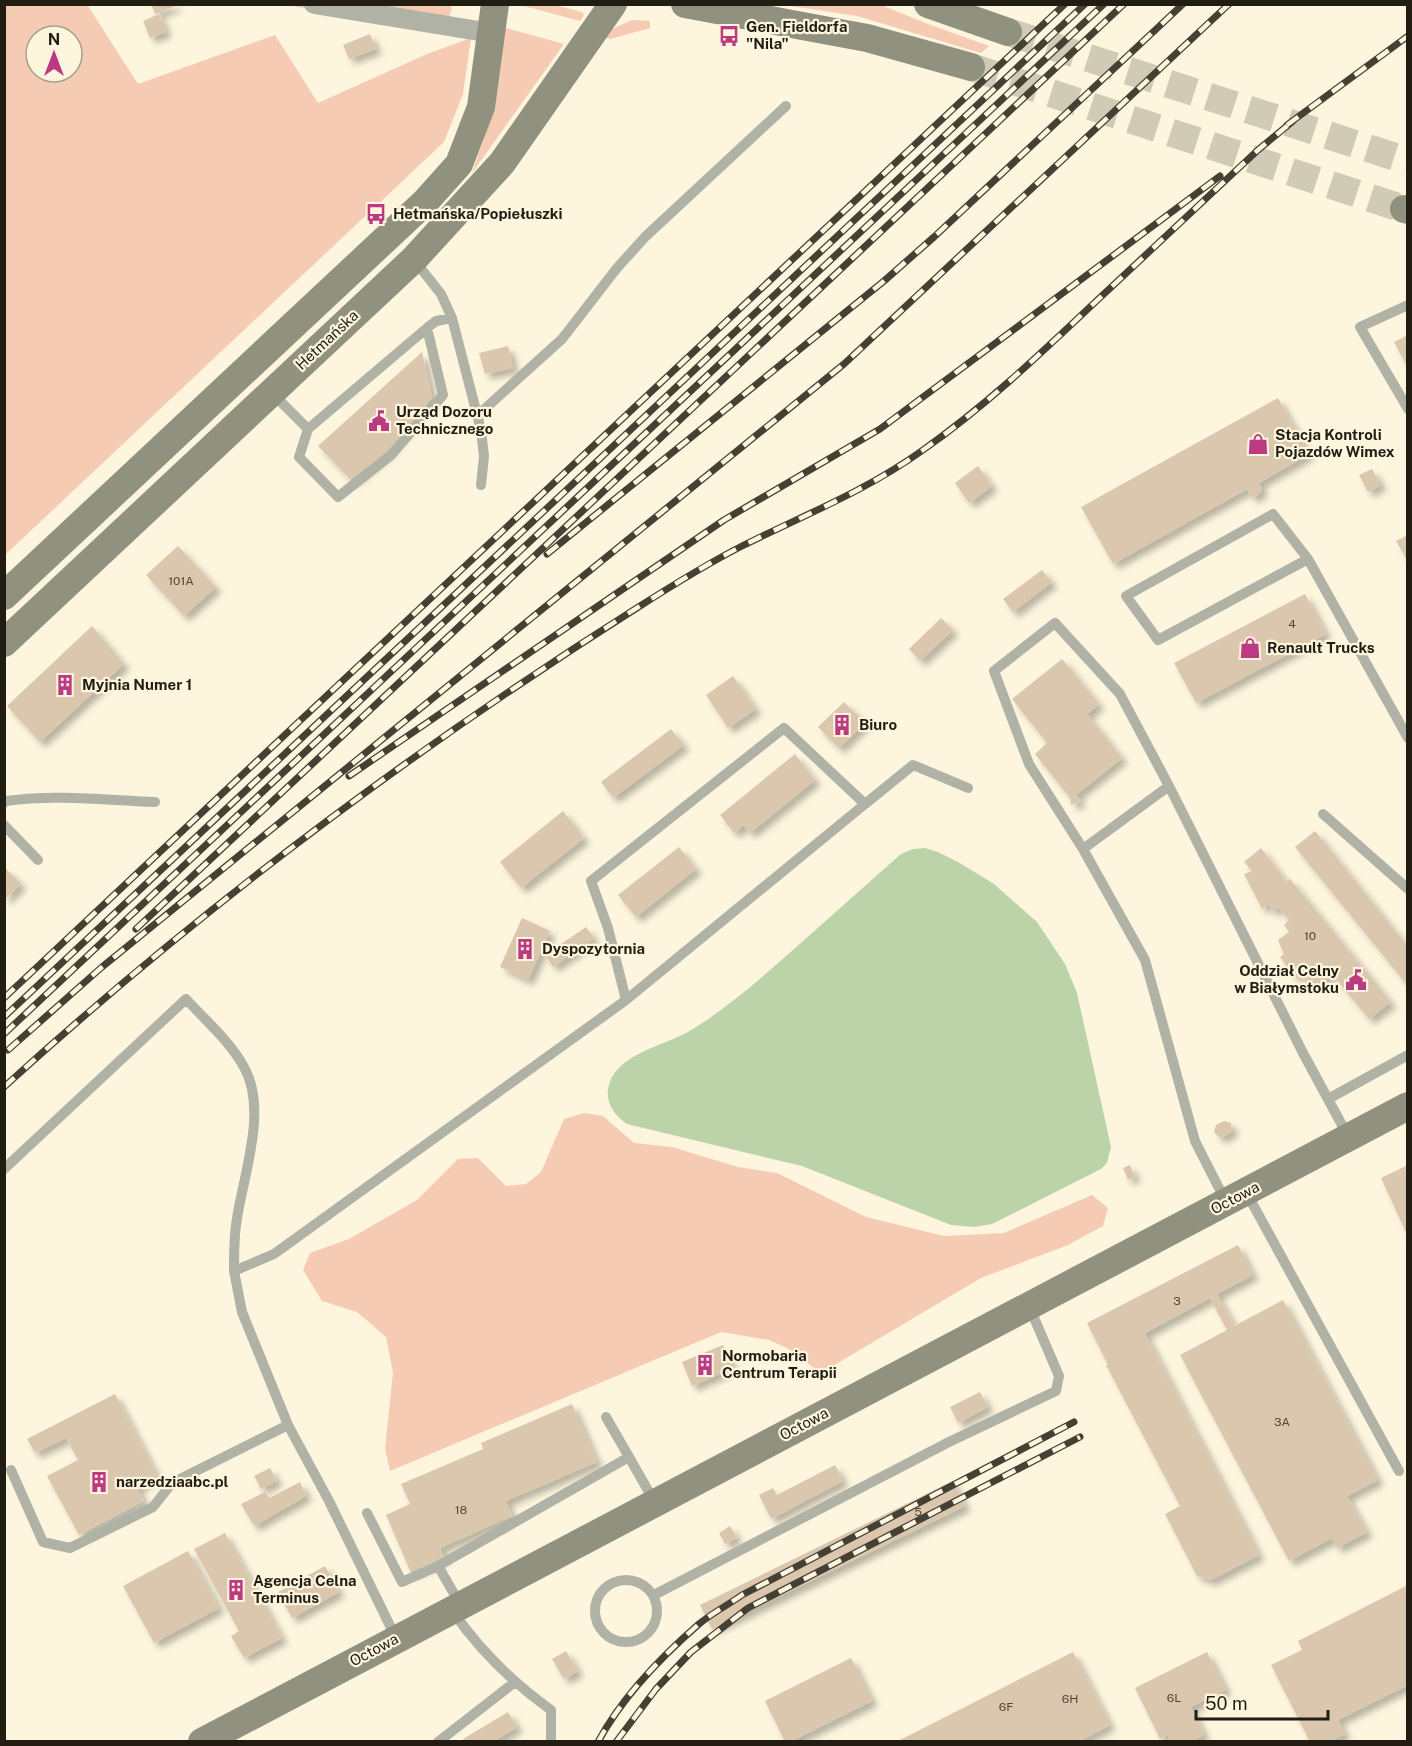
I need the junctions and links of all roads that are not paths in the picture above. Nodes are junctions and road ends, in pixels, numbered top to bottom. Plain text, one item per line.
1 (314, 4) edge
2 (495, 4) edge
3 (613, 4) edge
4 (685, 4) edge
5 (928, 4) edge
6 (1008, 32) tunnel mouth
7 (491, 33) junction
8 (971, 67) tunnel mouth
9 (786, 106) dead end
10 (425, 202) junction
11 (414, 259) junction
12 (1407, 305) edge
13 (452, 318) junction
14 (427, 328) junction
15 (271, 393) junction
16 (1407, 409) edge
17 (478, 416) junction
18 (308, 429) junction
19 (481, 485) dead end
20 (1308, 559) junction
21 (4, 596) edge
22 (4, 644) edge
23 (1407, 738) edge
24 (1169, 786) junction
25 (968, 788) dead end
26 (155, 802) dead end
27 (4, 803) edge
28 (866, 804) junction
29 (1323, 814) dead end
30 (4, 825) edge
31 (1083, 849) junction
32 (38, 860) dead end
33 (1407, 889) edge
34 (626, 1000) junction
35 (1407, 1054) edge
36 (1328, 1099) junction
37 (1407, 1106) edge
38 (1349, 1138) junction
39 (4, 1169) edge
40 (1236, 1197) junction
41 (234, 1271) junction
42 (1029, 1306) junction
43 (606, 1417) dead end
44 (288, 1425) junction
45 (629, 1457) junction
46 (11, 1470) dead end
47 (1399, 1471) dead end
48 (655, 1502) junction
49 (368, 1513) dead end
50 (438, 1566) junction
51 (654, 1595) junction
52 (456, 1607) junction
53 (396, 1638) junction
54 (515, 1682) junction
55 (202, 1742) edge
56 (438, 1742) edge
57 (550, 1742) edge

1 - 7 street
2 - 7 main road
3 - 11 main road, Hetmańska
4 - 8 main road
5 - 6 main road
7 - 10 main road
9 - 17 lane
10 - 11 main road
10 - 21 main road
11 - 13 lane
11 - 15 main road, Hetmańska
12 - 16 lane
13 - 14 lane
13 - 17 lane
14 - 18 lane
14 - 18 lane
15 - 18 lane
15 - 22 main road, Hetmańska
17 - 19 lane
20 - 20 lane
20 - 23 lane
24 - 31 lane
24 - 31 lane
24 - 36 lane
25 - 28 lane
26 - 27 lane
28 - 34 lane
28 - 34 lane
29 - 33 lane
30 - 32 lane
31 - 40 lane
34 - 41 lane
35 - 36 lane
36 - 38 lane
37 - 38 main road, Octowa
38 - 40 main road, Octowa
39 - 41 lane
40 - 42 main road, Octowa
40 - 47 lane
41 - 44 lane
42 - 48 main road, Octowa
42 - 51 lane
43 - 45 lane
44 - 46 lane
44 - 53 lane
45 - 48 lane
45 - 50 lane
48 - 52 main road, Octowa
49 - 50 lane
50 - 52 lane
51 - 51 lane
52 - 53 main road, Octowa
52 - 54 lane
53 - 55 main road, Octowa
54 - 56 lane
54 - 57 lane

